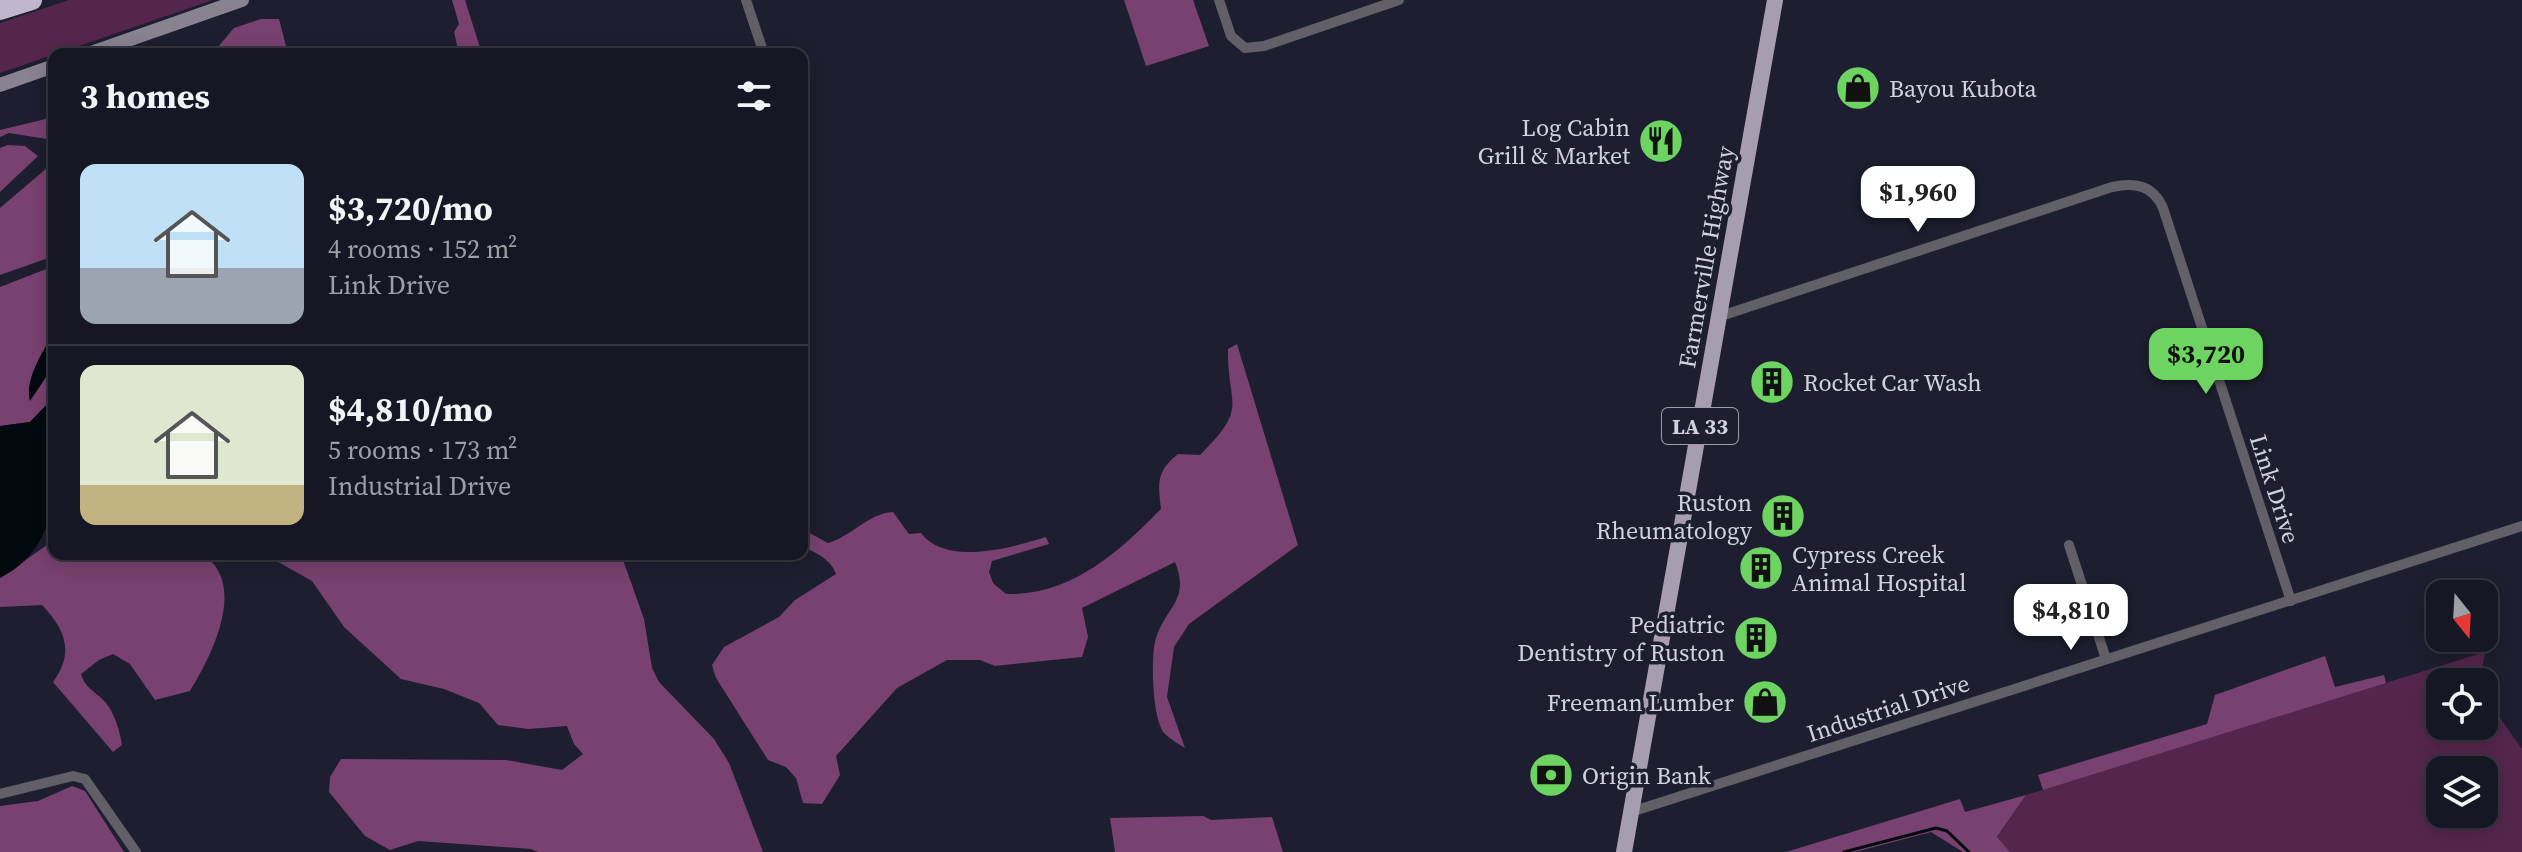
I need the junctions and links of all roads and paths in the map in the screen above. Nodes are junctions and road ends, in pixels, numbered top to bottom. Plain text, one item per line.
1 (32, 0) edge
2 (242, 0) edge
3 (746, 0) edge
4 (1219, 0) edge
5 (1399, 0) edge
6 (1775, 0) edge
7 (0, 10) edge
8 (105, 48) edge
9 (762, 48) edge
10 (48, 68) edge
11 (0, 85) edge
12 (1721, 316) junction
13 (2522, 526) edge
14 (2069, 545) dead end
15 (2291, 601) junction
16 (2106, 659) junction
17 (0, 794) edge
18 (1631, 812) junction
19 (136, 852) edge
20 (1624, 852) edge

1 - 7 highway
2 - 8 street
3 - 9 street
4 - 5 street
6 - 12 main road, Farmerville Highway / LA 33
10 - 11 street
12 - 15 street, Link Drive
12 - 18 main road, Farmerville Highway / LA 33
13 - 15 street, Industrial Drive
14 - 16 street
15 - 16 street, Industrial Drive
16 - 18 street, Industrial Drive
17 - 19 street
18 - 20 main road, Farmerville Highway / LA 33

